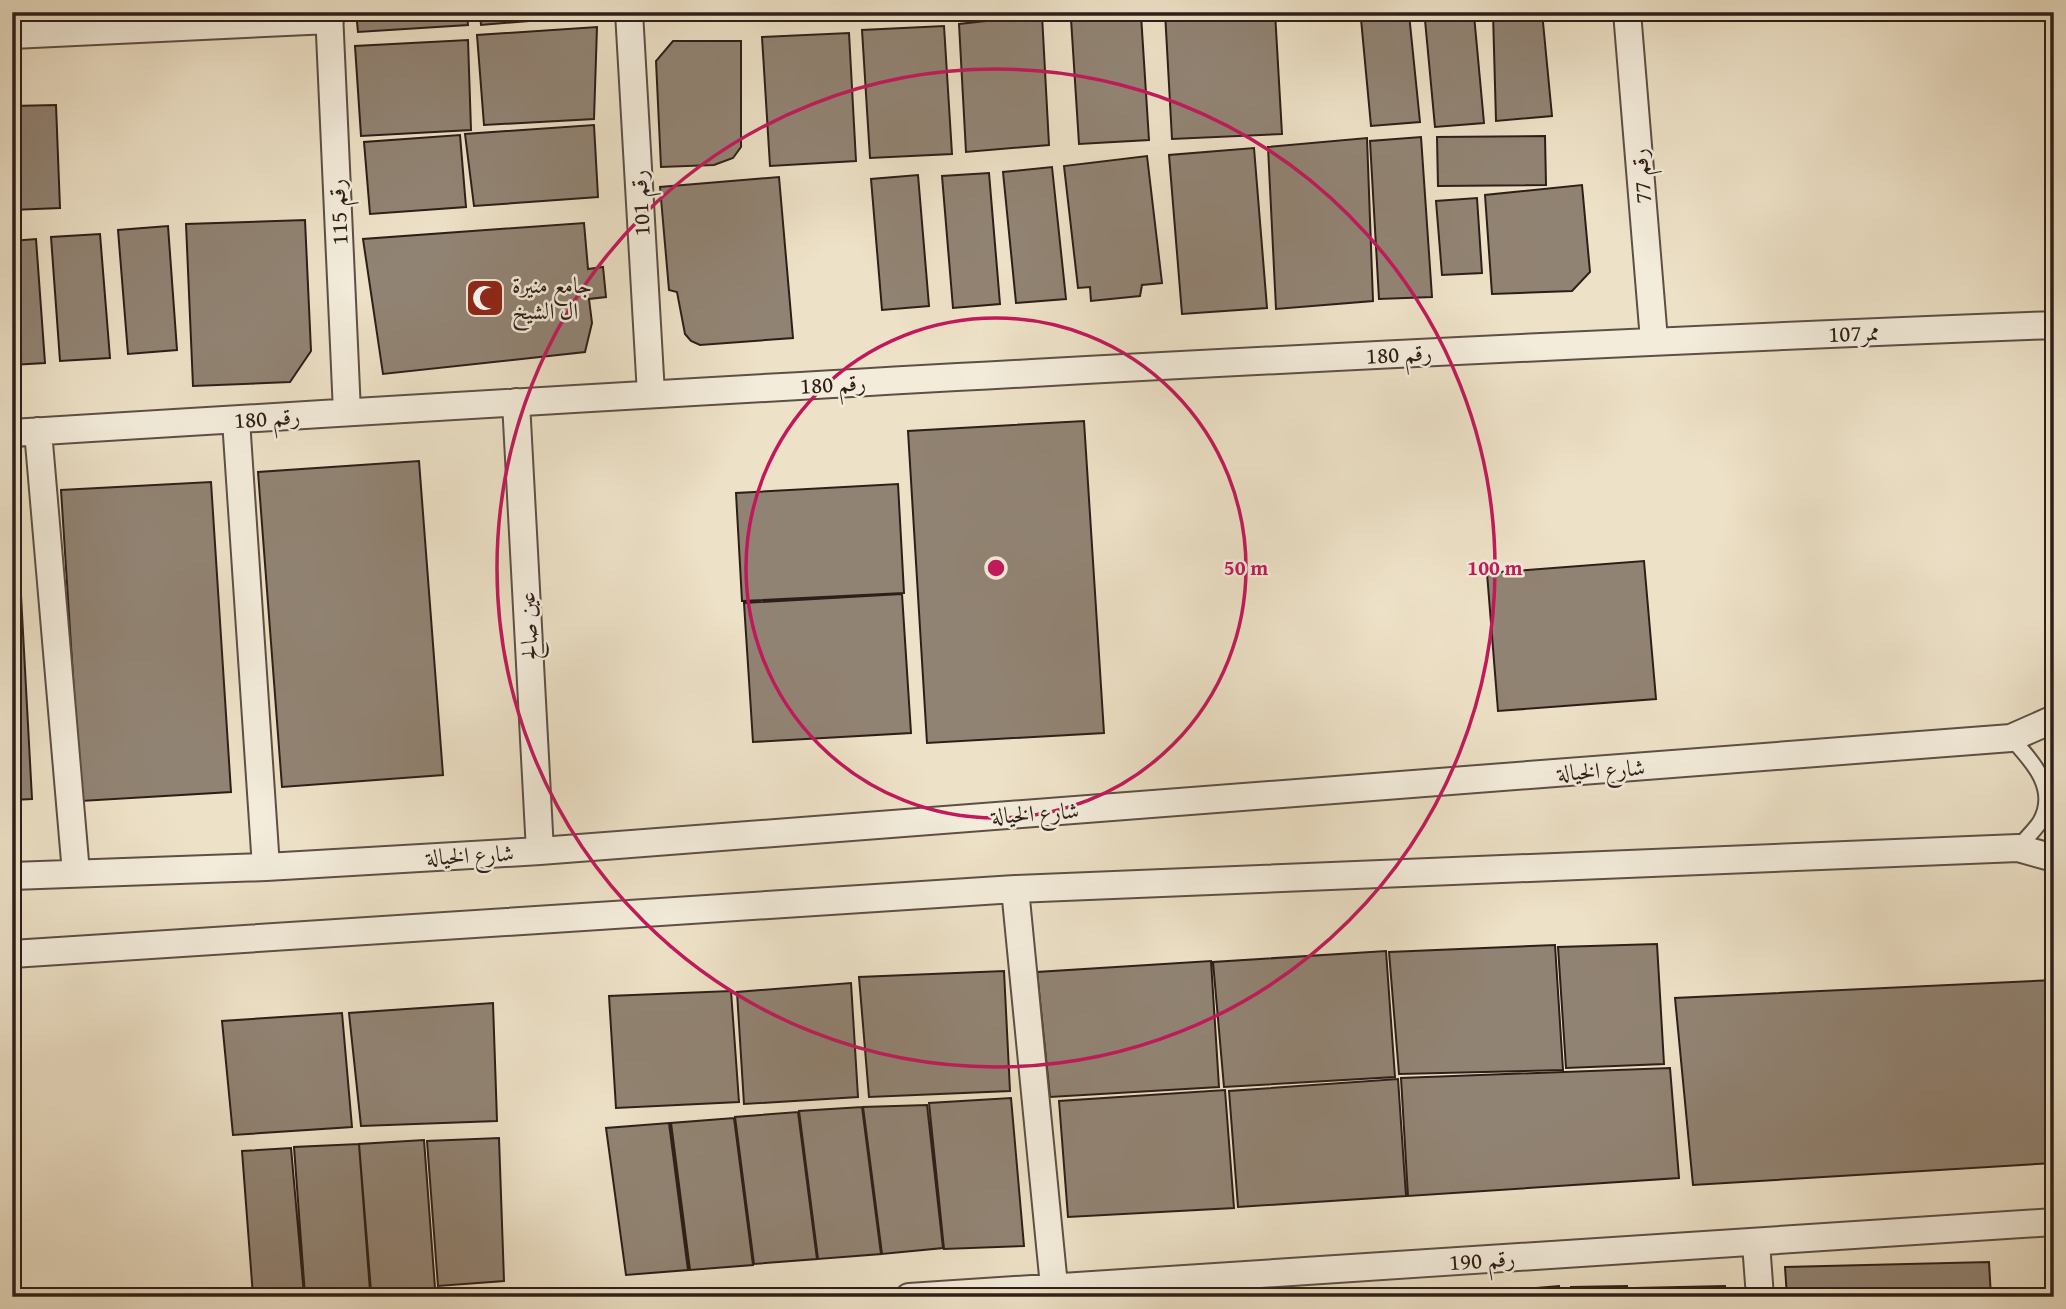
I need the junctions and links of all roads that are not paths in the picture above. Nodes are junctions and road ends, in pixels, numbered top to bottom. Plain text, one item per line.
1 (629, 12) edge
2 (1627, 12) edge
3 (329, 16) edge
4 (12, 35) edge
5 (2054, 325) edge
6 (1654, 340) junction
7 (651, 394) junction
8 (516, 402) junction
9 (347, 412) junction
10 (236, 420) junction
11 (25, 432) edge
12 (2054, 719) edge
13 (2011, 738) junction
14 (2018, 848) junction
15 (540, 851) junction
16 (2054, 858) edge
17 (266, 867) junction
18 (76, 873) junction
19 (12, 876) edge
20 (1015, 888) junction
21 (12, 954) edge
22 (2054, 1222) edge
23 (1756, 1243) junction
24 (1054, 1286) junction
25 (909, 1297) edge
26 (1760, 1297) edge

1 - 7 street, رقم 101
2 - 6 street, رقم 77
3 - 4 street
3 - 9 street, رقم 115
5 - 6 street, ممر107
6 - 7 street, رقم 180
7 - 8 street, رقم 180
8 - 9 street, رقم 180
8 - 15 street, عين صالح
9 - 10 street, رقم 180
10 - 11 street, رقم 180
10 - 17 street
11 - 18 street
12 - 13 street, شارع الخيالة
13 - 14 lane
13 - 15 street, شارع الخيالة
14 - 16 street
14 - 20 street
15 - 17 street, شارع الخيالة
17 - 18 street, شارع الخيالة
18 - 19 street, شارع الخيالة
20 - 21 street
20 - 24 street
22 - 23 street, رقم 190
23 - 24 street, رقم 190
23 - 26 street
24 - 25 street, رقم 190

